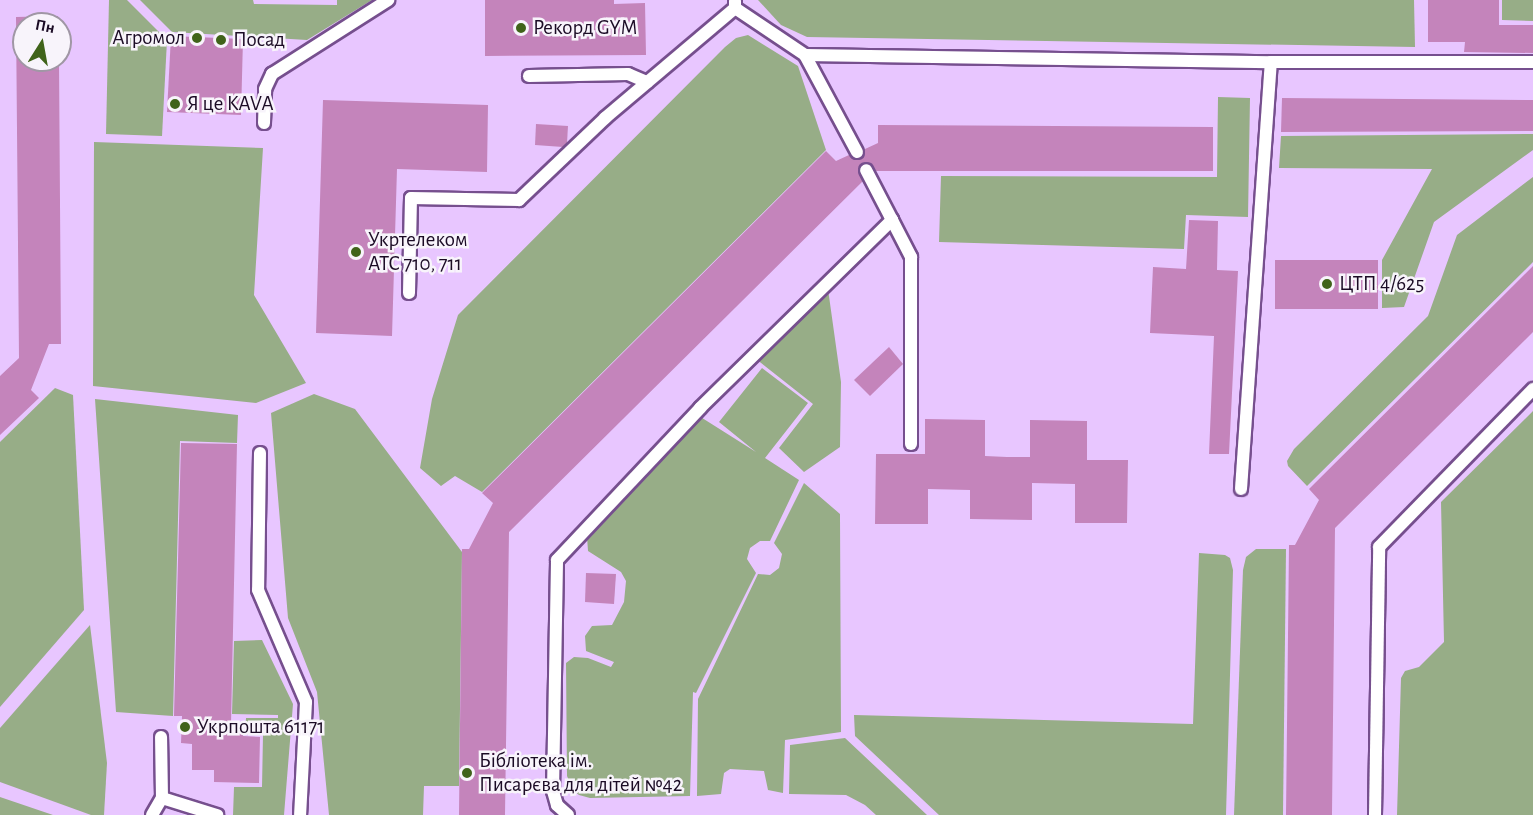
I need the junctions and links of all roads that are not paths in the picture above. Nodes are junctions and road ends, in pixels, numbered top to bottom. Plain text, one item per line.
1 (388, 0) edge
2 (735, 4) edge
3 (805, 55) junction
4 (1270, 62) junction
5 (1533, 62) edge
6 (529, 76) dead end
7 (647, 81) junction
8 (264, 123) dead end
9 (857, 152) dead end
10 (866, 170) dead end
11 (892, 220) junction
12 (409, 293) dead end
13 (1533, 389) edge
14 (910, 444) dead end
15 (260, 453) dead end
16 (1241, 489) dead end
17 (161, 737) dead end
18 (162, 798) junction
19 (152, 815) edge
20 (217, 815) edge
21 (300, 815) edge
22 (568, 815) edge
23 (1375, 815) edge

1 - 8 lane
2 - 3 lane
2 - 7 lane
3 - 4 lane
3 - 9 lane
4 - 5 lane
4 - 16 lane
6 - 7 lane
7 - 12 lane
10 - 11 lane
11 - 14 lane
11 - 22 lane
13 - 23 lane
15 - 21 lane
17 - 18 lane
18 - 19 lane
18 - 20 lane

